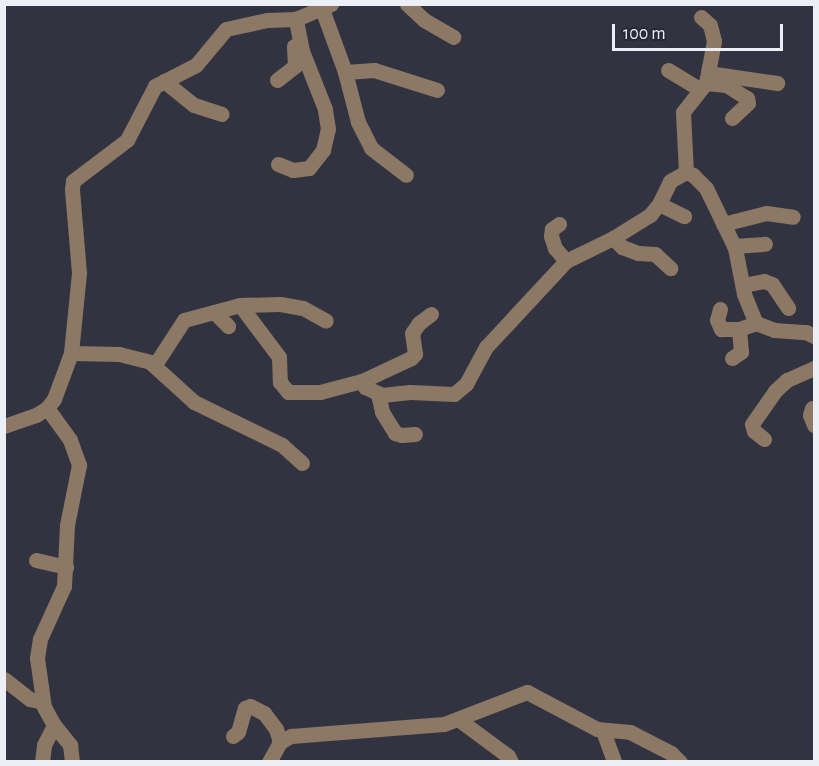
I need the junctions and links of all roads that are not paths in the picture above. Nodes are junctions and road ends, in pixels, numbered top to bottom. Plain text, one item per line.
1 (407, 4) edge
2 (326, 7) edge
3 (701, 17) dead end
4 (291, 20) junction
5 (453, 37) dead end
6 (668, 70) dead end
7 (345, 72) junction
8 (277, 80) dead end
9 (164, 81) junction
10 (704, 82) junction
11 (777, 83) dead end
12 (437, 90) dead end
13 (222, 114) dead end
14 (732, 118) dead end
15 (278, 164) dead end
16 (686, 172) junction
17 (406, 175) dead end
18 (659, 204) junction
19 (684, 216) dead end
20 (793, 217) dead end
21 (559, 224) dead end
22 (723, 224) junction
23 (613, 238) junction
24 (765, 244) dead end
25 (734, 246) junction
26 (566, 261) junction
27 (670, 268) dead end
28 (743, 285) junction
29 (240, 305) junction
30 (788, 308) dead end
31 (720, 309) dead end
32 (214, 312) junction
33 (431, 314) dead end
34 (326, 321) dead end
35 (756, 323) junction
36 (228, 326) dead end
37 (739, 329) junction
38 (814, 336) edge
39 (71, 353) junction
40 (732, 358) dead end
41 (151, 363) junction
42 (814, 368) edge
43 (362, 381) junction
44 (378, 394) junction
45 (48, 408) junction
46 (812, 408) dead end
47 (814, 425) edge
48 (4, 426) edge
49 (415, 434) dead end
50 (764, 439) dead end
51 (302, 463) dead end
52 (36, 560) dead end
53 (66, 567) junction
54 (4, 679) edge
55 (43, 702) junction
56 (458, 719) junction
57 (54, 725) junction
58 (603, 731) junction
59 (233, 736) dead end
60 (280, 742) junction
61 (42, 762) edge
62 (72, 762) edge
63 (269, 762) edge
64 (511, 762) edge
65 (614, 762) edge
66 (680, 762) edge

1 - 5 street
2 - 4 street
2 - 7 street
3 - 10 street
4 - 8 street
4 - 9 street
4 - 15 street
6 - 10 street
7 - 12 street
7 - 17 street
9 - 13 street
9 - 39 street
10 - 11 street
10 - 14 street
10 - 16 street
16 - 18 street
16 - 22 street
18 - 19 street
18 - 23 street
20 - 22 street
21 - 26 street
22 - 25 street
23 - 26 street
23 - 27 street
24 - 25 street
25 - 28 street
26 - 44 street
28 - 30 street
28 - 35 street
29 - 32 street
29 - 34 street
29 - 43 street
31 - 37 street
32 - 36 street
32 - 41 street
33 - 43 street
35 - 37 street
35 - 38 street
37 - 40 street
39 - 41 street
39 - 45 street
41 - 51 street
42 - 50 street
43 - 44 street
44 - 49 street
45 - 48 street
45 - 53 street
46 - 47 street
52 - 53 street
53 - 55 street
54 - 55 street
55 - 57 street
56 - 58 street
56 - 60 street
56 - 64 street
57 - 61 street
57 - 62 street
58 - 65 street
58 - 66 street
59 - 60 street
60 - 63 street

